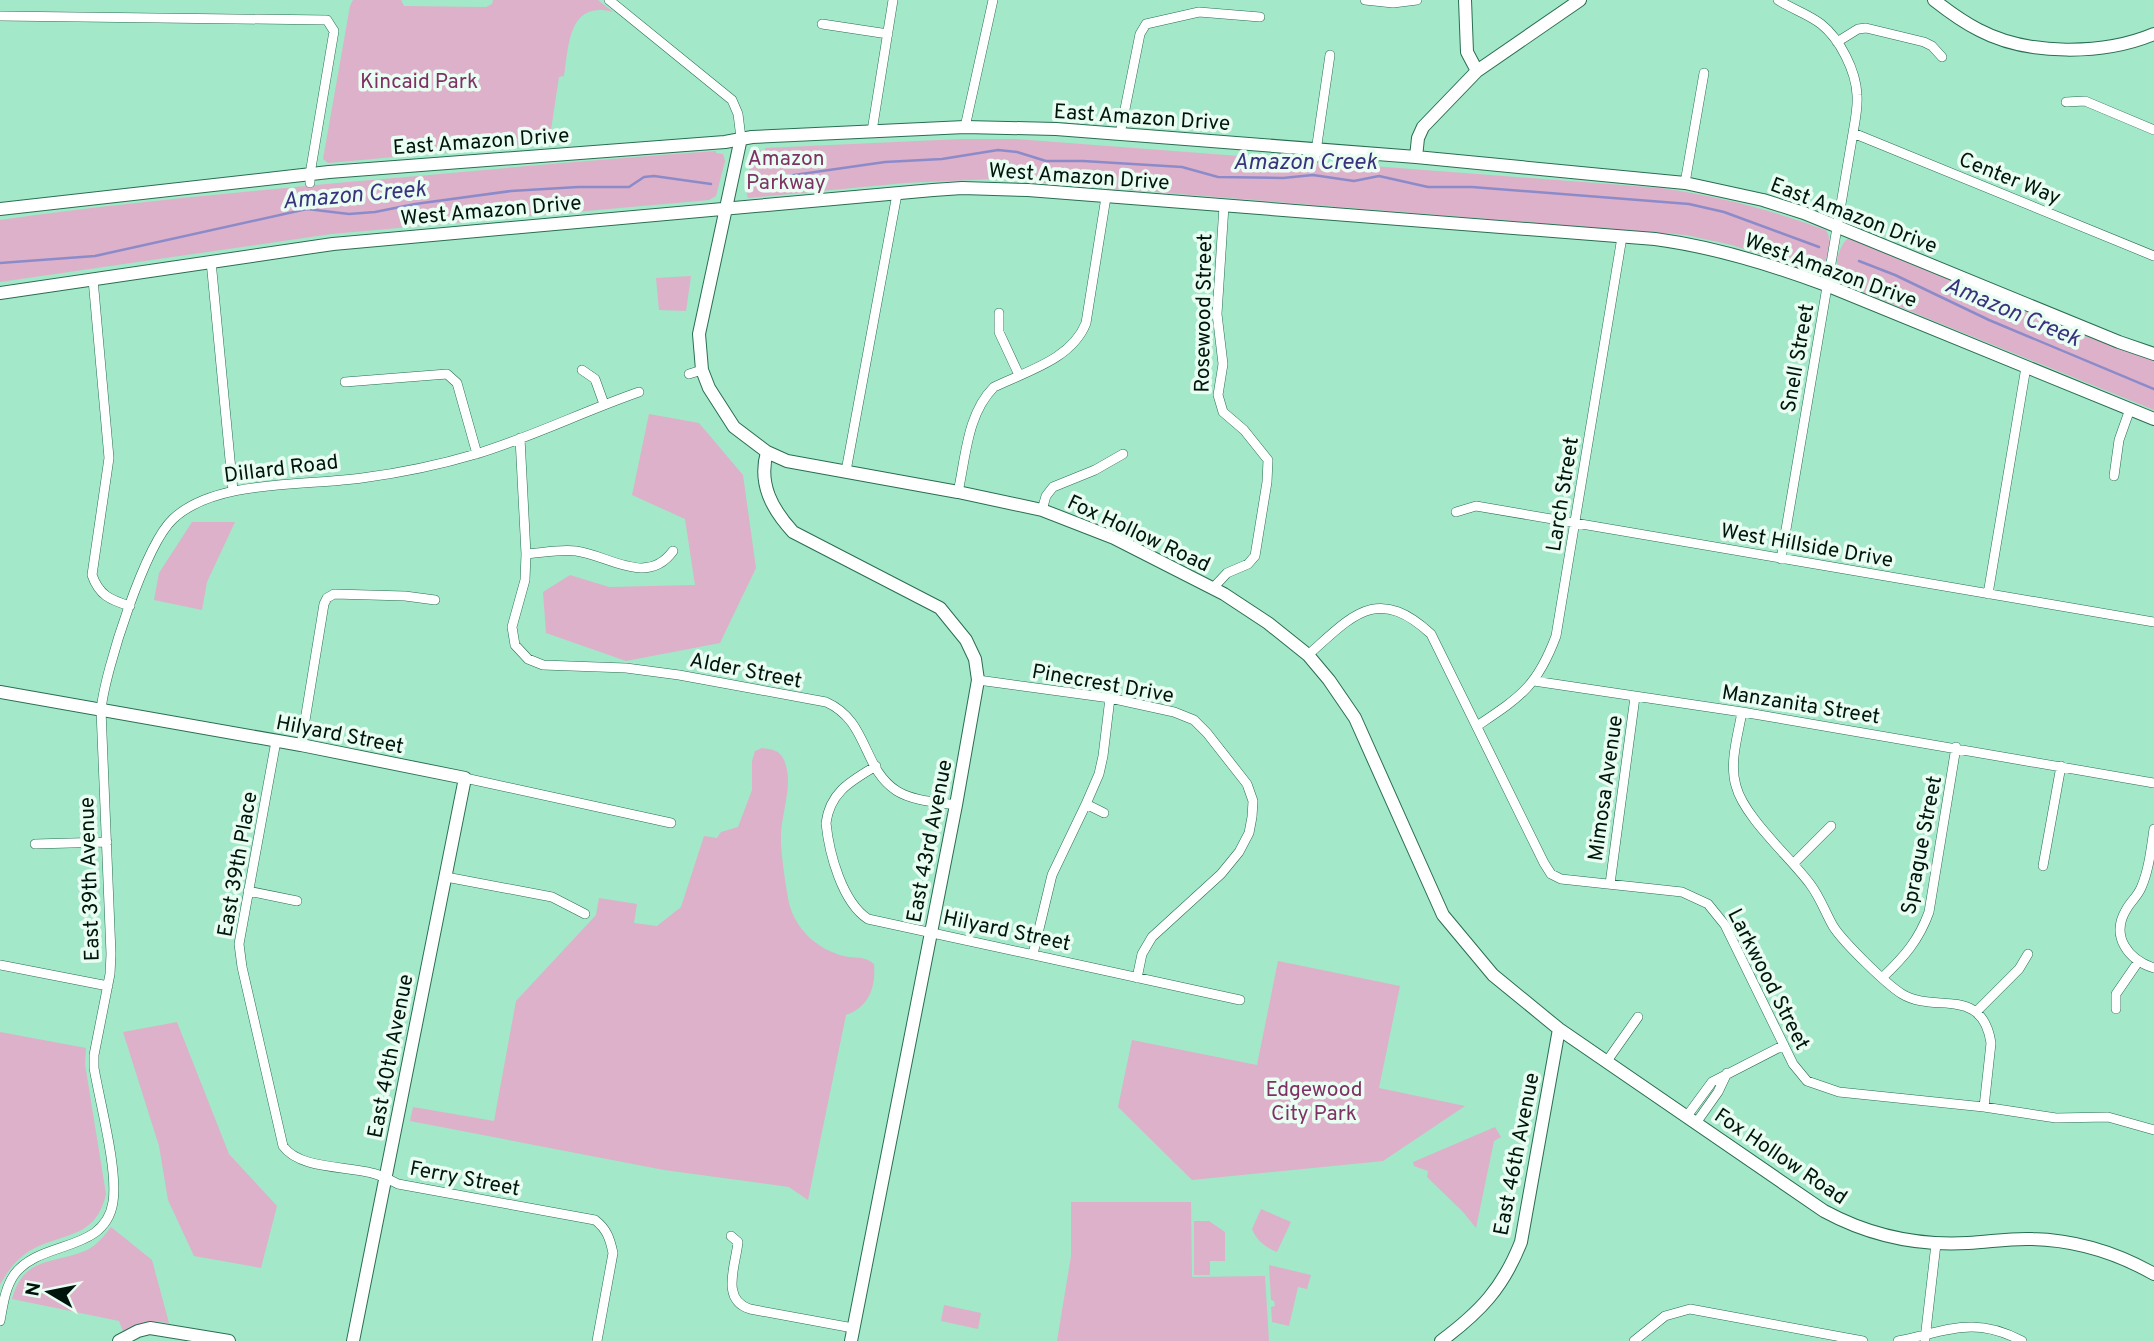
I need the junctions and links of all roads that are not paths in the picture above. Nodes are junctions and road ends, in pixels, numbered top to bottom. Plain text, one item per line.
1 (609, 0) edge
2 (893, 0) edge
3 (993, 0) edge
4 (1365, 0) edge
5 (1417, 0) edge
6 (1465, 0) edge
7 (1580, 0) edge
8 (1779, 0) edge
9 (1934, 0) edge
10 (0, 16) edge
11 (1260, 17) dead end
12 (821, 24) dead end
13 (888, 34) junction
14 (2154, 34) edge
15 (1837, 42) junction
16 (1330, 55) dead end
17 (1942, 57) dead end
18 (1477, 71) junction
19 (1704, 73) dead end
20 (2066, 102) dead end
21 (965, 127) junction
22 (2154, 130) edge
23 (872, 131) junction
24 (1853, 133) junction
25 (1120, 134) junction
26 (741, 138) junction
27 (1316, 154) junction
28 (1416, 158) junction
29 (310, 179) junction
30 (1685, 183) junction
31 (897, 194) junction
32 (1106, 197) junction
33 (1224, 206) junction
34 (0, 209) edge
35 (726, 209) junction
36 (1837, 226) junction
37 (1622, 237) junction
38 (2154, 256) edge
39 (211, 261) junction
40 (93, 279) junction
41 (1826, 285) junction
42 (0, 293) edge
43 (999, 313) dead end
44 (2154, 354) edge
45 (2026, 367) junction
46 (582, 370) dead end
47 (1019, 375) junction
48 (345, 382) dead end
49 (639, 392) dead end
50 (604, 404) junction
51 (2130, 410) junction
52 (2154, 419) edge
53 (520, 438) junction
54 (767, 452) junction
55 (477, 454) junction
56 (1123, 454) dead end
57 (846, 471) junction
58 (2114, 476) dead end
59 (233, 491) junction
60 (958, 492) junction
61 (1042, 510) junction
62 (1456, 512) dead end
63 (1576, 523) junction
64 (673, 551) dead end
65 (526, 554) junction
66 (1781, 559) junction
67 (1213, 588) junction
68 (1988, 594) junction
69 (435, 600) dead end
70 (130, 606) junction
71 (2154, 622) edge
72 (1308, 655) junction
73 (978, 680) junction
74 (1534, 681) junction
75 (0, 692) edge
76 (1635, 697) junction
77 (1110, 698) junction
78 (101, 710) junction
79 (1742, 712) junction
80 (1477, 726) junction
81 (276, 741) junction
82 (301, 745) junction
83 (1956, 747) junction
84 (876, 766) junction
85 (2061, 766) junction
86 (465, 778) junction
87 (2154, 783) edge
88 (1086, 804) junction
89 (956, 805) junction
90 (1104, 813) dead end
91 (671, 823) dead end
92 (1831, 826) dead end
93 (2154, 830) edge
94 (107, 842) junction
95 (35, 844) dead end
96 (1794, 863) junction
97 (2043, 866) dead end
98 (446, 877) junction
99 (1610, 884) junction
100 (248, 891) junction
101 (297, 901) dead end
102 (585, 914) dead end
103 (931, 933) junction
104 (1033, 954) junction
105 (2028, 954) dead end
106 (2138, 962) junction
107 (0, 965) edge
108 (2154, 968) edge
109 (1884, 977) junction
110 (1137, 978) junction
111 (107, 986) junction
112 (1240, 1000) dead end
113 (2116, 1009) dead end
114 (1976, 1012) junction
115 (1638, 1017) dead end
116 (1559, 1029) junction
117 (1784, 1045) junction
118 (1606, 1061) junction
119 (1984, 1107) junction
120 (1692, 1119) junction
121 (2154, 1130) edge
122 (289, 1155) joint
123 (385, 1178) junction
124 (731, 1236) dead end
125 (1936, 1244) junction
126 (2154, 1274) edge
127 (0, 1321) edge
128 (1808, 1331) junction
129 (852, 1334) edge
130 (1925, 1338) edge
131 (119, 1341) edge
132 (229, 1341) edge
133 (353, 1341) edge
134 (597, 1341) edge
135 (1441, 1341) edge
136 (1634, 1341) edge
137 (1805, 1341) edge
138 (1863, 1341) edge
139 (1898, 1341) edge
140 (2022, 1341) edge

1 - 26 street
2 - 13 street
3 - 21 street
4 - 5 street
6 - 18 street
7 - 18 street
8 - 15 street, Snell Street
9 - 14 street
10 - 29 street
11 - 25 street
12 - 13 street
13 - 23 street
15 - 17 street
15 - 24 street, Snell Street
16 - 27 street
18 - 28 street
19 - 30 street
20 - 22 street
21 - 23 street, East Amazon Drive
21 - 25 street, East Amazon Drive
23 - 26 street, East Amazon Drive
24 - 36 street, Snell Street
24 - 38 street, Center Way
25 - 27 street, East Amazon Drive
26 - 29 street, East Amazon Drive
26 - 35 street, Fox Hollow Road
27 - 28 street, East Amazon Drive
28 - 30 street, East Amazon Drive
29 - 34 street, East Amazon Drive
30 - 36 street, East Amazon Drive
31 - 32 street, West Amazon Drive
31 - 35 street, West Amazon Drive
31 - 57 street
32 - 33 street, West Amazon Drive
32 - 47 street
33 - 37 street, West Amazon Drive
33 - 67 street, Rosewood Street
35 - 39 street, West Amazon Drive
35 - 54 street, Fox Hollow Road
36 - 41 street, Snell Street
36 - 44 street, East Amazon Drive
37 - 41 street, West Amazon Drive
37 - 63 street, Larch Street
39 - 40 street, West Amazon Drive
39 - 59 street
40 - 42 street, West Amazon Drive
40 - 70 street
41 - 45 street, West Amazon Drive
41 - 66 street, Snell Street
43 - 47 street
45 - 51 street, West Amazon Drive
45 - 68 street
46 - 50 street
47 - 60 street
48 - 55 street
49 - 50 street, Dillard Road
50 - 53 street, Dillard Road
51 - 52 street, West Amazon Drive
51 - 58 street
53 - 55 street, Dillard Road
53 - 65 street
54 - 57 street, Fox Hollow Road
54 - 73 street, East 43rd Avenue
55 - 59 street, Dillard Road
56 - 61 street
57 - 60 street, Fox Hollow Road
59 - 70 street, Dillard Road
60 - 61 street, Fox Hollow Road
61 - 67 street, Fox Hollow Road
62 - 63 street, West Hillside Drive
63 - 66 street, West Hillside Drive
63 - 74 street, Larch Street
64 - 65 street
65 - 84 street, Alder Street
66 - 68 street, West Hillside Drive
67 - 72 street, Fox Hollow Road
68 - 71 street, West Hillside Drive
69 - 82 street
70 - 78 street, Dillard Road
72 - 80 street, Larkwood Street
72 - 116 street, Fox Hollow Road
73 - 77 street, Pinecrest Drive
73 - 89 street, East 43rd Avenue
74 - 76 street, Manzanita Street
74 - 80 street, Larch Street
75 - 78 street, Hilyard Street
76 - 79 street, Manzanita Street
76 - 99 street, Mimosa Avenue
77 - 88 street
77 - 110 street, Pinecrest Drive
78 - 81 street, Hilyard Street
78 - 94 street, East 39th Avenue
79 - 83 street, Manzanita Street
79 - 96 street
80 - 99 street, Larkwood Street
81 - 82 street, Hilyard Street
81 - 100 street, East 39th Place
82 - 86 street, Hilyard Street
83 - 85 street, Manzanita Street
83 - 109 street, Sprague Street
84 - 89 street, Alder Street
84 - 103 street, Hilyard Street
85 - 87 street, Manzanita Street
85 - 97 street
86 - 91 street, Hilyard Street
86 - 98 street, East 40th Avenue
88 - 90 street
88 - 104 street
89 - 103 street, East 43rd Avenue
92 - 96 street
93 - 106 street
94 - 95 street
94 - 111 street, East 39th Avenue
96 - 109 street
98 - 102 street
98 - 123 street, East 40th Avenue
99 - 117 street, Larkwood Street
100 - 101 street
100 - 122 street, East 39th Place
103 - 104 street, Hilyard Street
103 - 129 street, East 43rd Avenue
104 - 110 street, Hilyard Street
105 - 114 street
106 - 108 street
106 - 113 street
107 - 111 street
109 - 114 street
110 - 112 street, Hilyard Street
111 - 127 street, East 39th Avenue
114 - 119 street
115 - 118 street
116 - 118 street, Fox Hollow Road
116 - 135 street, East 46th Avenue
117 - 119 street, Larkwood Street
117 - 120 street
118 - 120 street, Fox Hollow Road
119 - 121 street, Larkwood Street
120 - 125 street, Fox Hollow Road
122 - 123 street, Ferry Street
123 - 133 street, East 40th Avenue
123 - 134 street, Ferry Street
124 - 129 street
125 - 126 street, Fox Hollow Road
125 - 130 street
128 - 136 street
128 - 137 street
128 - 138 street
130 - 139 street
130 - 140 street
131 - 132 street

